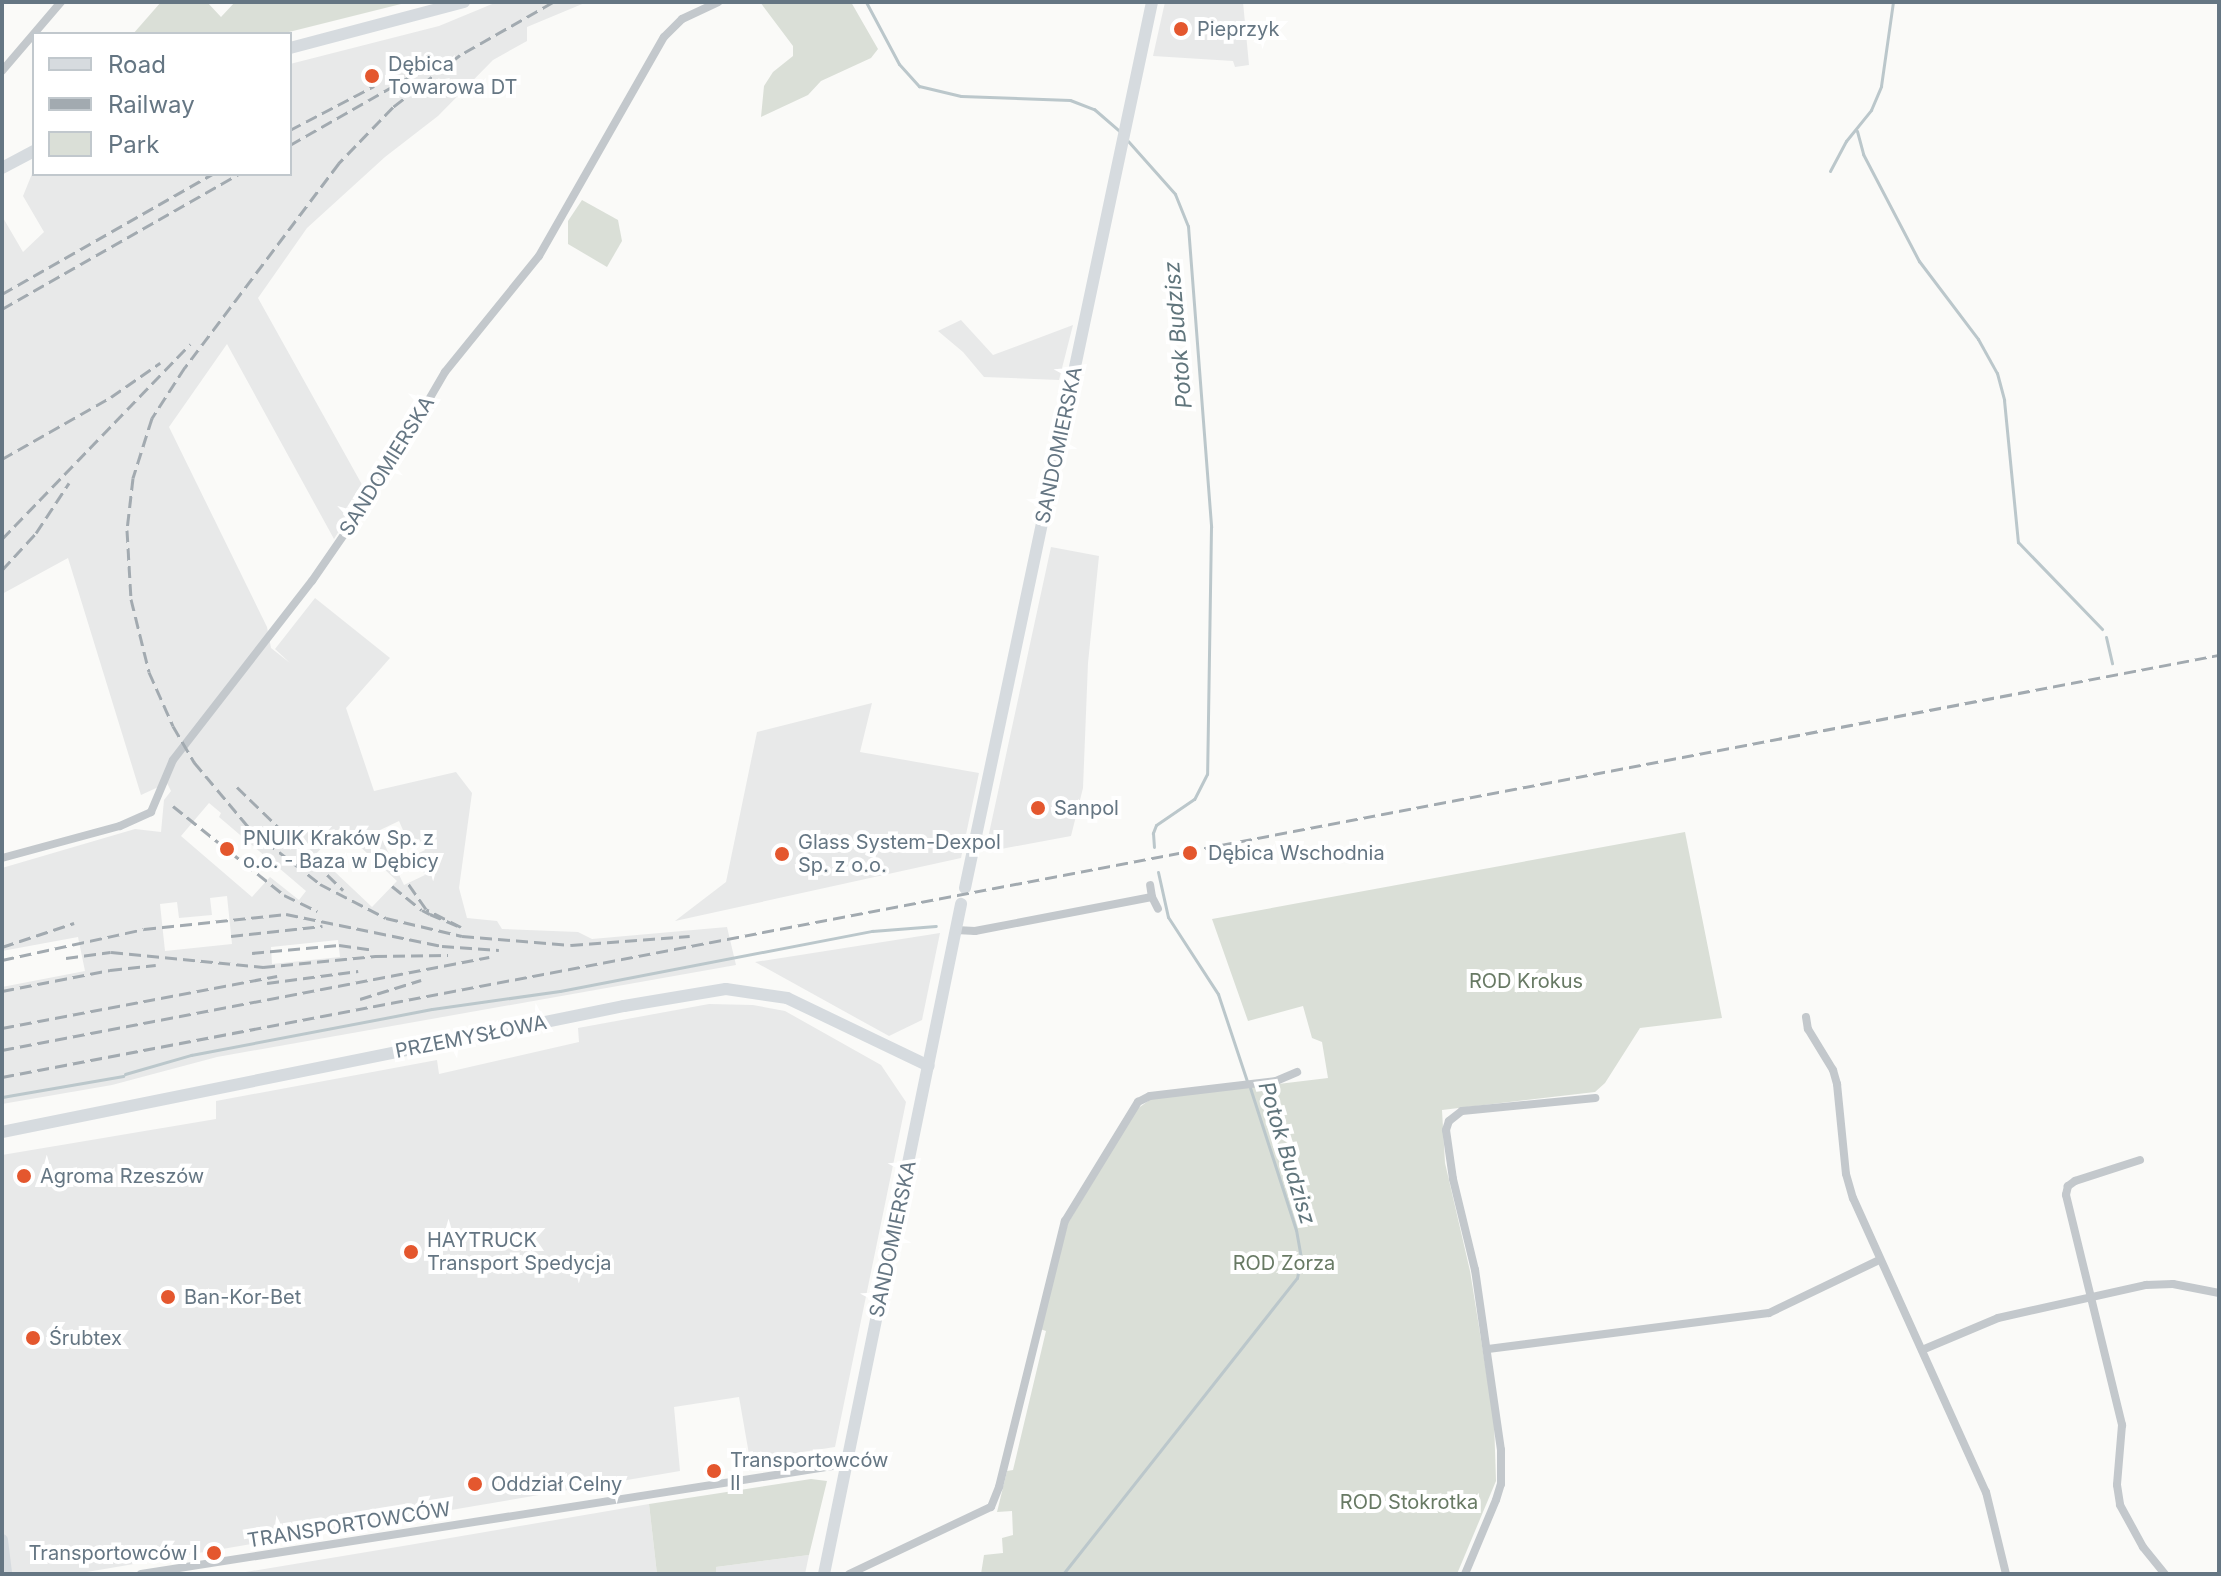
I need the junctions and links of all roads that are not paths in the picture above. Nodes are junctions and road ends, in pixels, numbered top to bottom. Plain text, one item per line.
1 (61, 2) edge
2 (464, 2) edge
3 (718, 2) edge
4 (1152, 2) edge
5 (35, 32) edge
6 (32, 36) edge
7 (292, 47) edge
8 (2, 71) edge
9 (32, 152) edge
10 (2, 168) edge
11 (2, 858) edge
12 (1150, 885) dead end
13 (965, 888) dead end
14 (1152, 897) junction
15 (961, 904) dead end
16 (1158, 909) dead end
17 (956, 930) junction
18 (1806, 1017) dead end
19 (929, 1066) junction
20 (1297, 1072) dead end
21 (1595, 1098) dead end
22 (2, 1132) edge
23 (2140, 1160) dead end
24 (1879, 1260) junction
25 (2219, 1293) edge
26 (2091, 1298) junction
27 (1488, 1349) junction
28 (1922, 1350) junction
29 (846, 1464) junction
30 (2, 1540) edge
31 (6, 1574) edge
32 (141, 1574) edge
33 (824, 1574) edge
34 (849, 1574) edge
35 (1465, 1574) edge
36 (2006, 1574) edge
37 (2165, 1574) edge

1 - 5 street
2 - 7 street
3 - 11 street, SANDOMIERSKA
4 - 13 street, SANDOMIERSKA
6 - 8 street
9 - 10 street
12 - 14 street
14 - 16 street
14 - 17 street
15 - 17 street, SANDOMIERSKA
17 - 19 street, SANDOMIERSKA
18 - 24 street
19 - 22 street, PRZEMYSŁOWA
19 - 29 street, SANDOMIERSKA
20 - 34 street
21 - 27 street
23 - 26 street
24 - 27 street
24 - 28 street
25 - 26 street
26 - 28 street
26 - 37 street
27 - 35 street
28 - 36 street
29 - 32 street, TRANSPORTOWCÓW
29 - 33 street, SANDOMIERSKA
30 - 31 street

